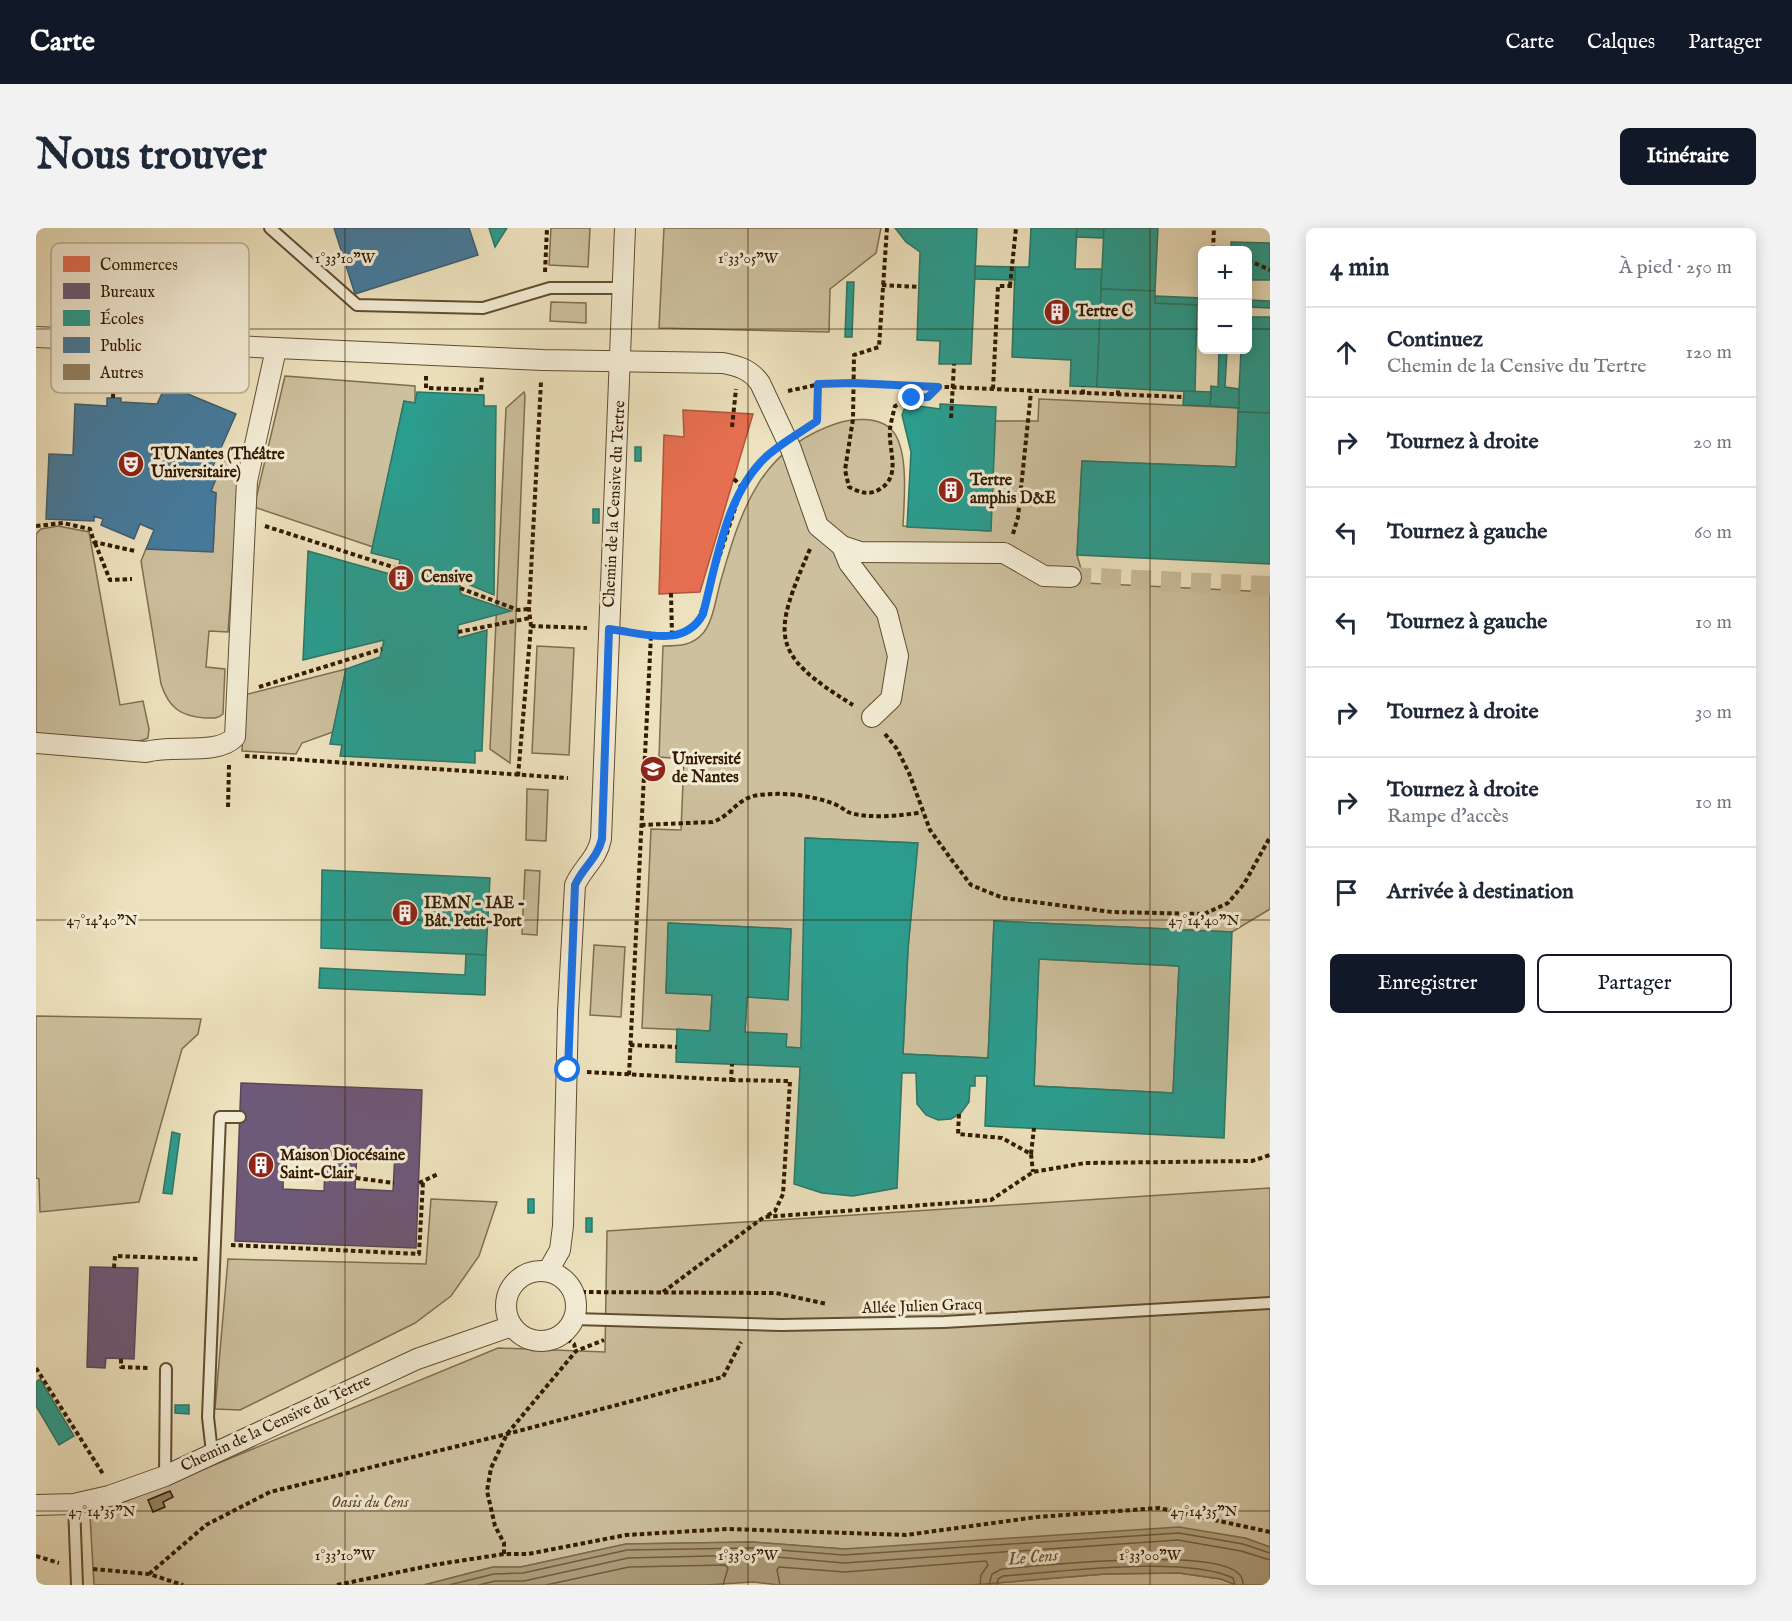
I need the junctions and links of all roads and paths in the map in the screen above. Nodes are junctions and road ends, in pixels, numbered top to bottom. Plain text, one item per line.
1 (270, 228) edge
2 (547, 228) edge
3 (626, 228) edge
4 (887, 228) edge
5 (1016, 228) edge
6 (1215, 228) edge
7 (1213, 246) edge
8 (1252, 263) edge
9 (1270, 270) edge
10 (882, 285) junction
11 (919, 286) dead end
12 (623, 288) junction
13 (544, 290) junction
14 (36, 337) edge
15 (51, 338) edge
16 (249, 348) edge
17 (276, 349) junction
18 (543, 360) junction
19 (621, 361) junction
20 (954, 364) dead end
21 (739, 366) junction
22 (853, 383) junction
23 (818, 384) junction
24 (938, 387) junction
25 (953, 387) junction
26 (1083, 387) dead end
27 (1118, 388) dead end
28 (993, 389) junction
29 (1031, 392) junction
30 (113, 393) edge
31 (1083, 394) junction
32 (1118, 395) junction
33 (766, 397) junction
34 (1182, 397) dead end
35 (113, 398) dead end
36 (951, 418) dead end
37 (732, 427) dead end
38 (787, 441) junction
39 (734, 479) dead end
40 (742, 487) junction
41 (246, 519) junction
42 (36, 526) edge
43 (818, 526) junction
44 (94, 542) junction
45 (842, 546) junction
46 (135, 551) dead end
47 (1004, 553) junction
48 (399, 569) dead end
49 (1071, 577) tunnel mouth
50 (132, 579) dead end
51 (460, 588) dead end
52 (671, 593) dead end
53 (529, 609) junction
54 (530, 618) junction
55 (531, 626) junction
56 (609, 629) junction
57 (458, 632) dead end
58 (651, 634) junction
59 (672, 635) junction
60 (382, 649) dead end
61 (238, 693) junction
62 (872, 717) junction
63 (36, 742) edge
64 (241, 756) dead end
65 (230, 762) dead end
66 (518, 776) junction
67 (568, 778) dead end
68 (228, 807) dead end
69 (922, 812) junction
70 (641, 825) junction
71 (1270, 837) edge
72 (630, 1046) junction
73 (677, 1047) dead end
74 (732, 1064) dead end
75 (568, 1070) junction
76 (629, 1075) junction
77 (731, 1080) junction
78 (959, 1114) dead end
79 (240, 1117) dead end
80 (1034, 1128) dead end
81 (1031, 1154) junction
82 (1270, 1155) edge
83 (1033, 1172) junction
84 (438, 1174) dead end
85 (356, 1178) dead end
86 (394, 1183) dead end
87 (764, 1217) junction
88 (215, 1244) junction
89 (215, 1260) junction
90 (114, 1268) dead end
91 (548, 1271) junction
92 (574, 1292) junction
93 (663, 1292) junction
94 (1270, 1303) edge
95 (832, 1305) dead end
96 (574, 1319) junction
97 (512, 1326) junction
98 (561, 1335) junction
99 (743, 1338) dead end
100 (121, 1359) dead end
101 (36, 1368) edge
102 (166, 1369) joint
103 (507, 1434) junction
104 (212, 1454) junction
105 (104, 1475) dead end
106 (165, 1476) junction
107 (74, 1504) junction
108 (36, 1505) edge
109 (1270, 1532) edge
110 (504, 1554) junction
111 (76, 1568) junction
112 (150, 1574) junction
113 (77, 1585) edge
114 (183, 1585) edge
115 (337, 1585) edge

1 - 13 lane
2 - 13 path
3 - 12 street, Chemin de la Censive du Tertre
4 - 10 path
5 - 28 path
6 - 7 path
8 - 9 path
10 - 11 path
10 - 22 path
12 - 13 lane
12 - 19 street, Chemin de la Censive du Tertre
14 - 15 street
16 - 17 street
17 - 18 street
17 - 41 street
18 - 19 street
18 - 53 path
19 - 21 street
19 - 56 street, Chemin de la Censive du Tertre
20 - 25 path
21 - 33 street
21 - 37 path
22 - 23 path
22 - 24 path
22 - 24 path
23 - 33 path
23 - 38 path
24 - 25 path
25 - 28 path
25 - 36 path
26 - 31 path
27 - 32 path
28 - 29 path
29 - 31 path
29 - 47 path
30 - 35 path
31 - 32 path
32 - 34 path
33 - 38 street
38 - 40 path
38 - 43 street
39 - 40 path
40 - 59 path
41 - 48 path
41 - 61 street
42 - 44 path
43 - 45 street
43 - 62 path
44 - 46 path
44 - 50 path
45 - 47 street
45 - 62 street
47 - 49 street
51 - 53 path
52 - 59 path
53 - 54 path
54 - 55 path
54 - 57 path
55 - 56 path
55 - 66 path
56 - 58 path
56 - 75 street, Chemin de la Censive du Tertre
58 - 59 path
58 - 70 path
60 - 61 path
61 - 63 street
62 - 69 path
64 - 66 path
65 - 68 path
66 - 67 path
69 - 70 path
69 - 71 path
70 - 72 path
72 - 73 path
72 - 76 path
74 - 77 path
75 - 76 path
75 - 91 street, Chemin de la Censive du Tertre
76 - 77 path
77 - 87 path
78 - 81 path
79 - 88 lane
80 - 81 path
81 - 83 path
82 - 83 path
83 - 87 path
84 - 88 path
85 - 86 path
87 - 93 path
88 - 89 lane
89 - 90 path
89 - 104 lane
91 - 92 street
91 - 97 street
92 - 93 path
92 - 96 street
93 - 95 path
94 - 96 lane, Allée Julien Gracq
96 - 98 street
97 - 98 street
97 - 104 street, Chemin de la Censive du Tertre
98 - 103 path
99 - 103 path
100 - 102 path
101 - 105 path
102 - 106 lane
103 - 110 path
103 - 112 path
104 - 106 street, Chemin de la Censive du Tertre
106 - 107 street, Chemin de la Censive du Tertre
107 - 108 street, Chemin de la Censive du Tertre
107 - 111 lane
109 - 110 path
110 - 115 path
111 - 112 path
111 - 113 lane
112 - 114 path

